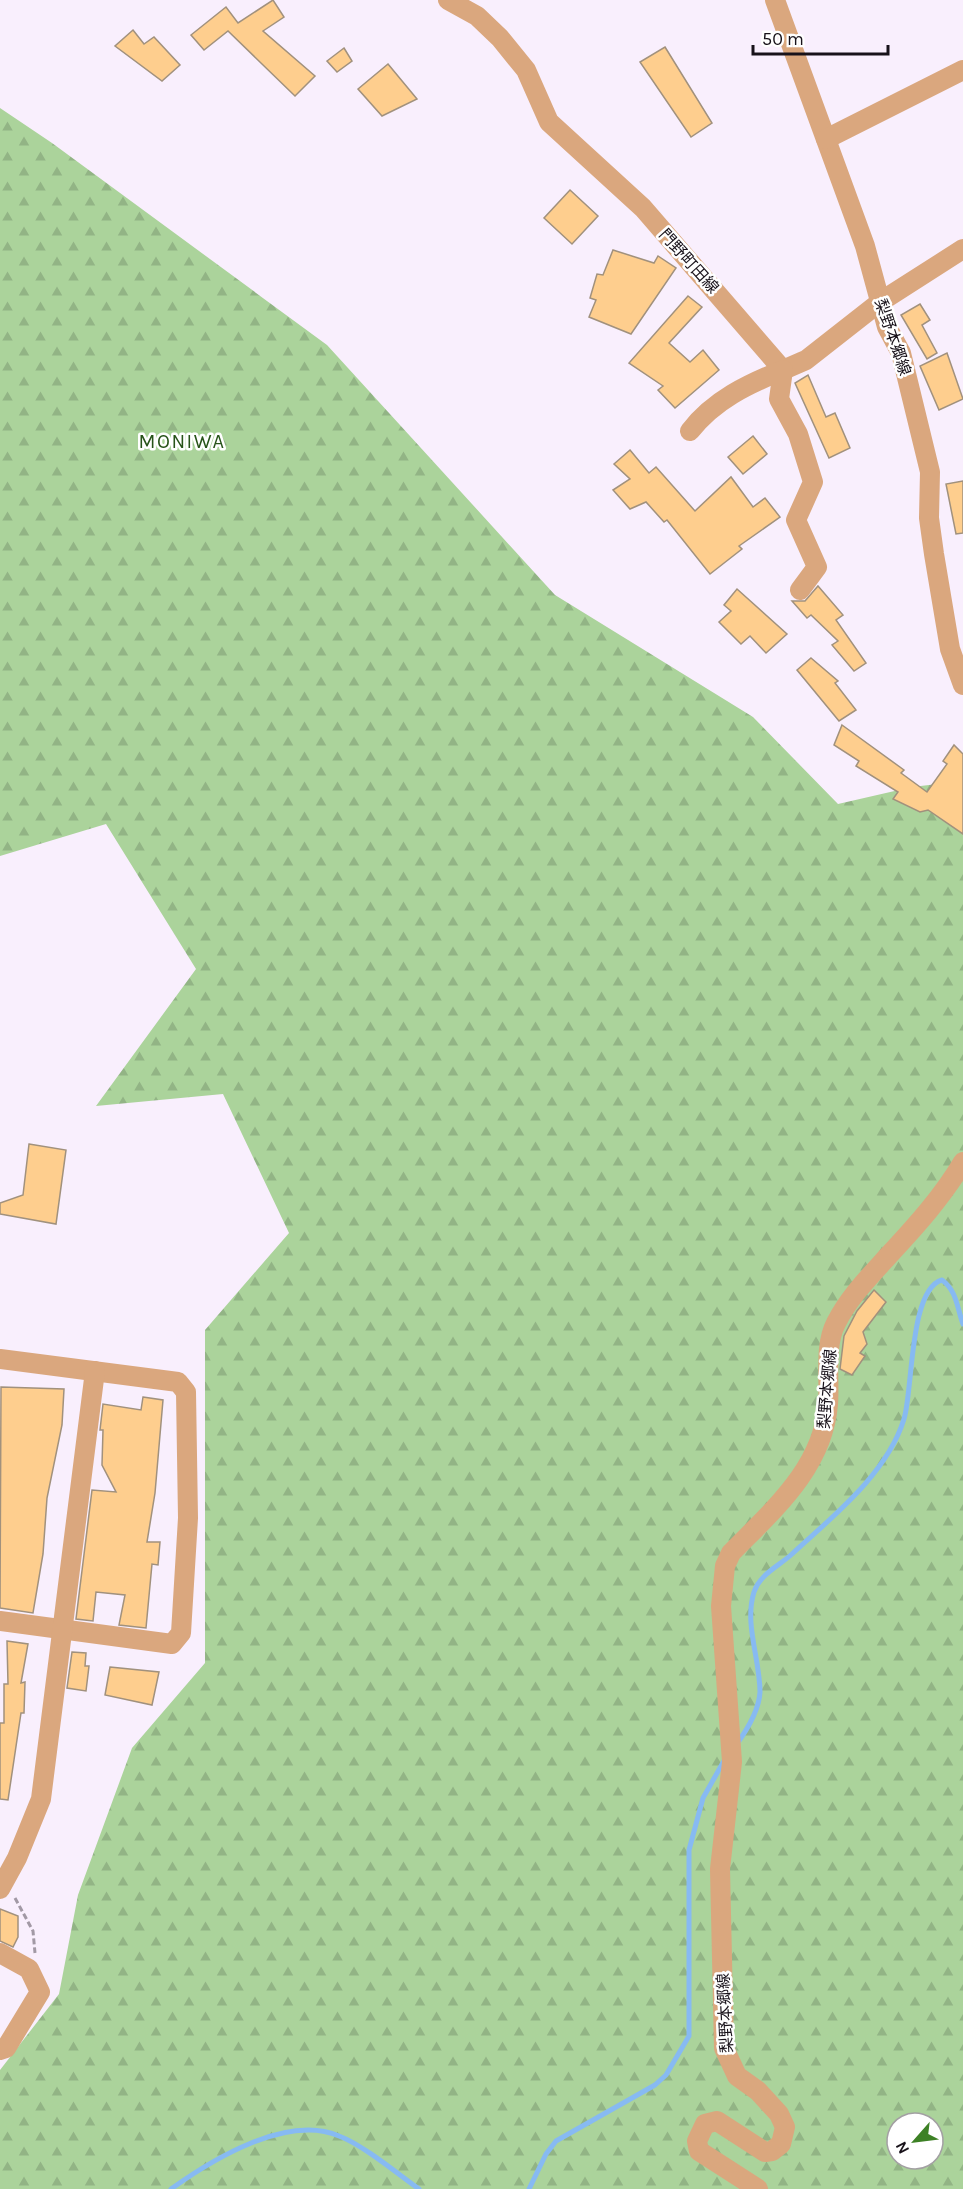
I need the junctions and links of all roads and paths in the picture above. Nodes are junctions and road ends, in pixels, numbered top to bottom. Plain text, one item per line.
1 (450, 0) edge
2 (775, 0) edge
3 (963, 70) edge
4 (826, 139) junction
5 (963, 249) edge
6 (880, 302) junction
7 (783, 370) junction
8 (690, 432) dead end
9 (800, 590) dead end
10 (963, 685) edge
11 (963, 1162) edge
12 (0, 1359) edge
13 (95, 1371) junction
14 (0, 1621) edge
15 (62, 1628) junction
16 (2, 1885) edge
17 (0, 1953) edge
18 (34, 1981) junction
19 (0, 2050) edge
20 (758, 2189) edge

1 - 7 street, 門野町田線
2 - 4 street, 梨野本郷線
3 - 4 street
4 - 6 street, 梨野本郷線
5 - 6 street
6 - 7 street
6 - 10 street, 梨野本郷線
7 - 8 street
7 - 9 street
11 - 20 street, 梨野本郷線
12 - 13 street
13 - 15 street
13 - 15 street
14 - 15 street
15 - 16 street
16 - 18 path
17 - 18 street
18 - 19 street

